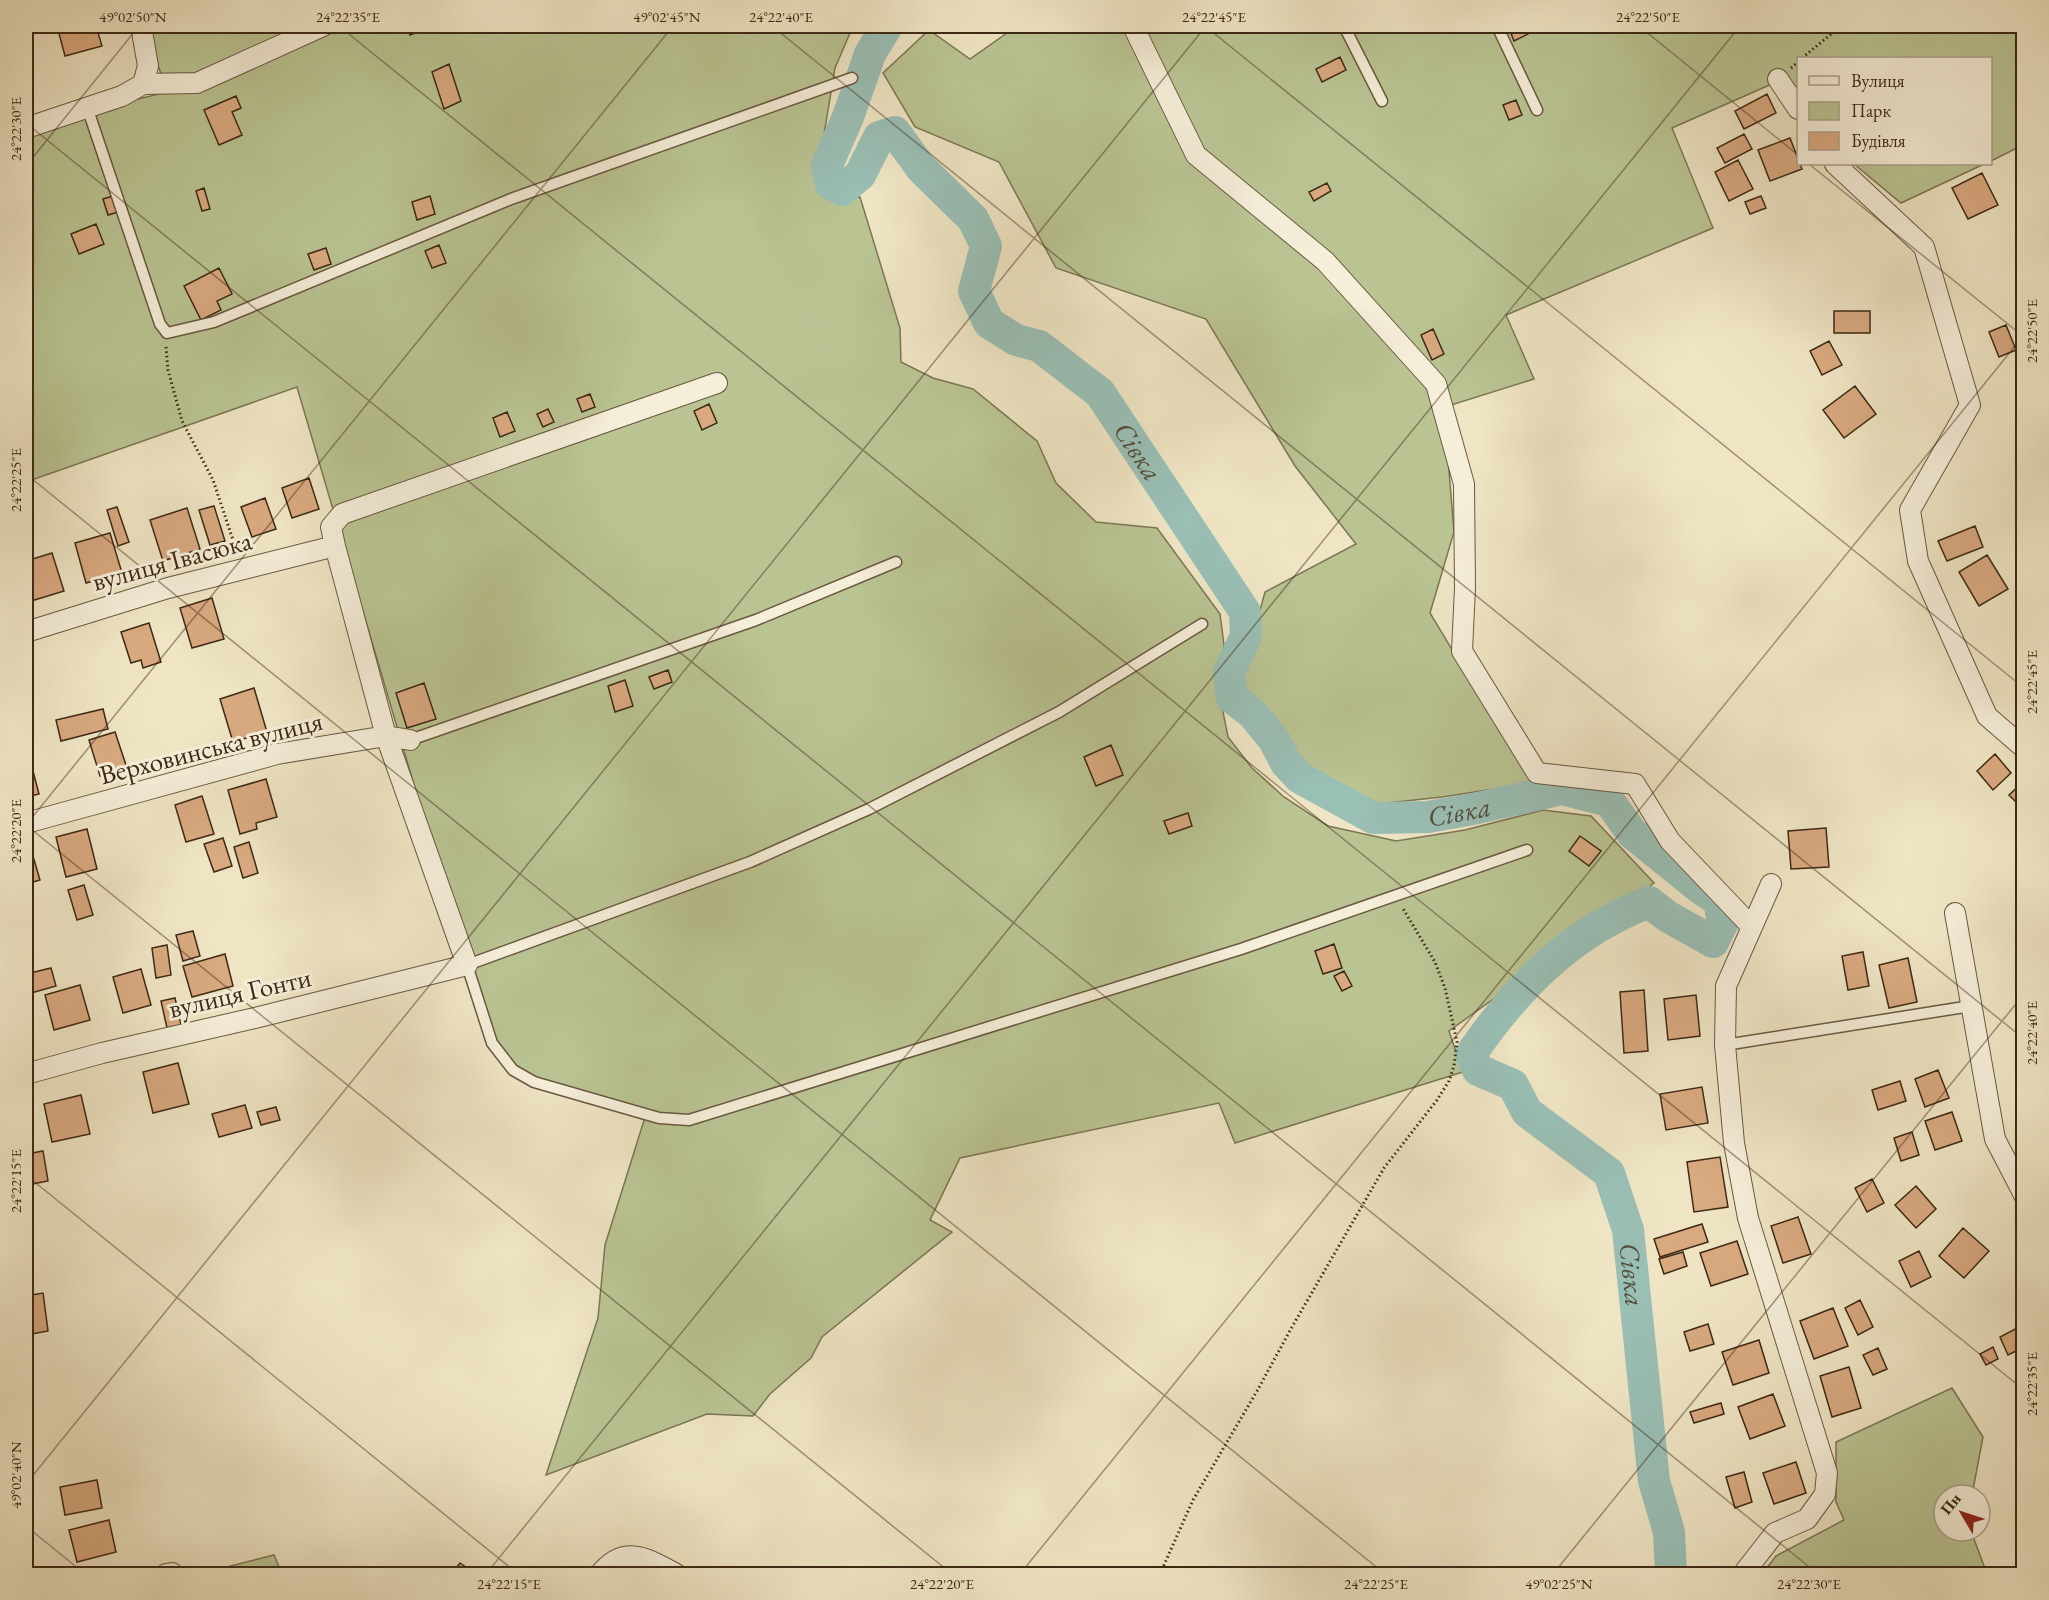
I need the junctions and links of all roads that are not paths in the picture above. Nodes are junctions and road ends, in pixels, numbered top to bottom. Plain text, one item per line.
1 (141, 26) edge
2 (323, 26) edge
3 (1133, 26) edge
4 (1344, 26) edge
5 (1497, 26) edge
6 (852, 78) dead end
7 (1778, 79) dead end
8 (143, 84) junction
9 (1382, 102) dead end
10 (87, 107) junction
11 (1797, 108) edge
12 (1537, 110) dead end
13 (26, 128) edge
14 (1836, 165) edge
15 (717, 383) dead end
16 (335, 546) junction
17 (896, 562) dead end
18 (1202, 624) dead end
19 (26, 632) edge
20 (386, 736) junction
21 (410, 740) joint
22 (2024, 748) edge
23 (26, 823) edge
24 (1527, 850) dead end
25 (1772, 884) dead end
26 (1955, 913) dead end
27 (1752, 927) junction
28 (467, 965) junction
29 (1971, 1006) junction
30 (1725, 1045) junction
31 (26, 1074) edge
32 (2024, 1195) edge
33 (600, 1575) edge
34 (676, 1575) edge
35 (1743, 1575) edge

1 - 8 street
2 - 8 street
3 - 27 street
4 - 9 lane
5 - 12 lane
6 - 10 lane
7 - 11 street
8 - 10 street
10 - 13 street
14 - 22 street
15 - 16 street
16 - 19 street, вулиця Івасюка
16 - 20 street
17 - 21 lane
18 - 28 lane
20 - 21 street, Верховинська вулиця
20 - 23 street, Верховинська вулиця
20 - 28 street
24 - 28 lane
25 - 27 street
26 - 29 street
27 - 30 street
28 - 31 street, вулиця Гонти
29 - 30 lane
29 - 32 street
30 - 35 street
33 - 34 street

